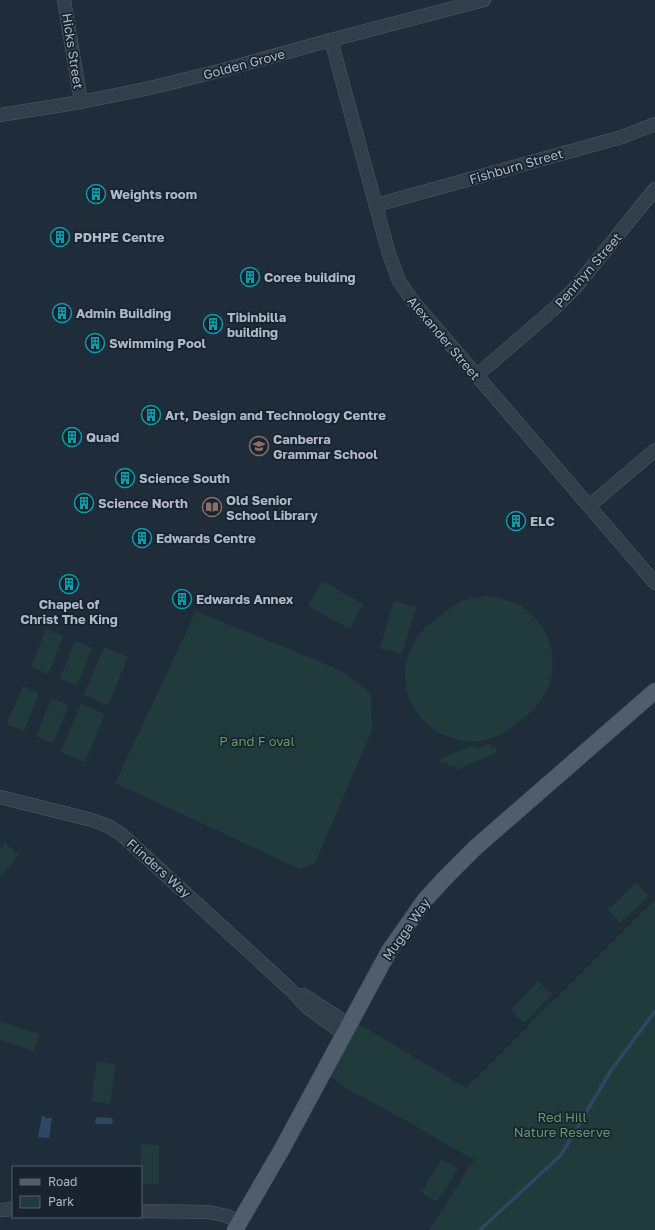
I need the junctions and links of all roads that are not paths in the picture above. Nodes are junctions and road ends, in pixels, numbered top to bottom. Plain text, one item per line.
1 (64, 0) edge
2 (484, 0) edge
3 (331, 40) junction
4 (81, 102) junction
5 (0, 115) edge
6 (655, 124) edge
7 (655, 189) edge
8 (376, 206) junction
9 (476, 376) junction
10 (655, 450) edge
11 (589, 506) junction
12 (655, 582) edge
13 (655, 691) edge
14 (0, 797) edge
15 (347, 1029) junction
16 (12, 1209) edge
17 (0, 1210) edge
18 (142, 1211) edge
19 (237, 1226) edge

1 - 4 street, Hicks Street
2 - 3 street, Golden Grove
3 - 4 street, Golden Grove
3 - 8 street, Alexander Street
4 - 5 street, Golden Grove
6 - 8 street, Fishburn Street
7 - 9 street, Penrhyn Street
8 - 9 street, Alexander Street
9 - 11 street, Alexander Street
10 - 11 street
11 - 12 street, Alexander Street
13 - 15 main road, Mugga Way
14 - 15 street, Flinders Way
15 - 19 main road, Mugga Way
16 - 17 street
18 - 19 street

